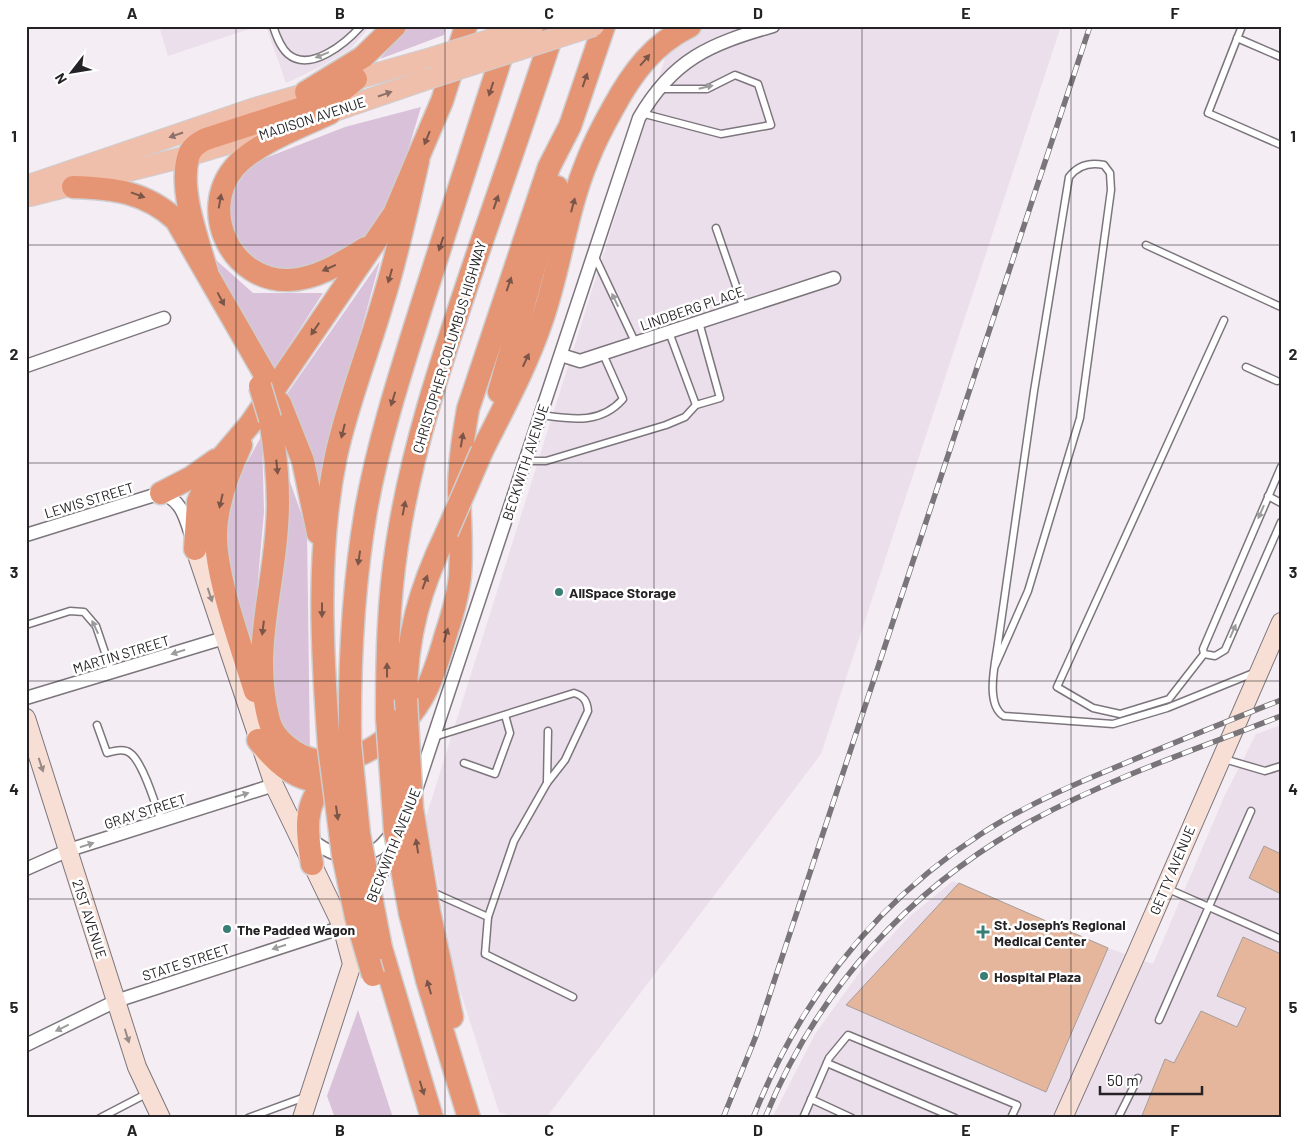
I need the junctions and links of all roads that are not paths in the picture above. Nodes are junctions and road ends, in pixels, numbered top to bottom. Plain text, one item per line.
1 (273, 26) edge
2 (361, 26) edge
3 (396, 26) edge
4 (466, 26) edge
5 (511, 26) edge
6 (533, 26) edge
7 (555, 26) edge
8 (594, 26) edge
9 (604, 26) edge
10 (690, 26) edge
11 (773, 26) edge
12 (1242, 26) edge
13 (1237, 38) junction
14 (1281, 56) edge
15 (356, 79) junction
16 (658, 88) junction
17 (306, 92) junction
18 (330, 113) junction
19 (641, 113) junction
20 (570, 126) junction
21 (1281, 145) edge
22 (188, 156) junction
23 (418, 161) junction
24 (26, 186) edge
25 (73, 187) junction
26 (26, 197) edge
27 (716, 228) dead end
28 (371, 244) junction
29 (1146, 245) dead end
30 (593, 252) junction
31 (207, 272) junction
32 (834, 278) dead end
33 (743, 306) junction
34 (1281, 307) edge
35 (164, 318) dead end
36 (1224, 320) dead end
37 (699, 322) junction
38 (669, 332) junction
39 (636, 344) junction
40 (561, 354) junction
41 (603, 354) junction
42 (27, 365) edge
43 (1246, 367) dead end
44 (1278, 381) dead end
45 (696, 405) junction
46 (267, 415) junction
47 (541, 415) junction
48 (482, 451) junction
49 (223, 456) junction
50 (526, 461) junction
51 (1281, 467) edge
52 (161, 493) junction
53 (1268, 496) junction
54 (1281, 503) edge
55 (1281, 522) edge
56 (26, 535) edge
57 (195, 549) junction
58 (322, 574) junction
59 (1281, 622) edge
60 (26, 624) edge
61 (224, 638) junction
62 (1204, 654) junction
63 (995, 666) junction
64 (1259, 670) junction
65 (112, 673) junction
66 (431, 682) junction
67 (26, 698) edge
68 (505, 714) junction
69 (26, 718) edge
70 (97, 724) dead end
71 (548, 730) dead end
72 (263, 731) junction
73 (434, 738) junction
74 (1220, 758) junction
75 (464, 763) dead end
76 (1281, 766) edge
77 (327, 780) junction
78 (547, 783) junction
79 (274, 785) junction
80 (1251, 811) dead end
81 (404, 819) junction
82 (162, 822) junction
83 (308, 837) junction
84 (68, 850) junction
85 (386, 863) junction
86 (312, 864) junction
87 (26, 869) edge
88 (1165, 888) junction
89 (1207, 906) junction
90 (420, 912) junction
91 (488, 917) junction
92 (362, 922) junction
93 (342, 926) junction
94 (1281, 939) edge
95 (352, 964) junction
96 (573, 996) dead end
97 (116, 1001) junction
98 (1159, 1020) dead end
99 (26, 1045) edge
100 (413, 1058) junction
101 (827, 1063) junction
102 (1138, 1078) dead end
103 (148, 1092) junction
104 (309, 1096) junction
105 (811, 1099) junction
106 (105, 1117) edge
107 (161, 1118) edge
108 (248, 1118) edge
109 (302, 1118) edge
110 (432, 1118) edge
111 (469, 1118) edge
112 (475, 1118) edge
113 (803, 1118) edge
114 (852, 1118) edge
115 (956, 1118) edge
116 (1011, 1118) edge
117 (1062, 1118) edge
118 (1118, 1118) edge

2 -> 1 lane
3 - 17 highway
4 -> 23 highway
5 -> 100 highway, bridge
6 - 15 main road, MADISON AVENUE, bridge
90 -> 7 highway, CHRISTOPHER COLUMBUS HIGHWAY, bridge
18 -> 8 main road, MADISON AVENUE, bridge
20 -> 9 highway
48 -> 10 highway
11 - 16 street, BECKWITH AVENUE
12 - 13 lane
13 - 14 lane
13 - 21 lane
15 - 17 main road, MADISON AVENUE
15 - 22 highway
16 - 19 street, BECKWITH AVENUE
16 -> 19 lane
17 -> 24 main road, MADISON AVENUE
18 - 22 main road, MADISON AVENUE
28 -> 18 highway
19 - 30 street, BECKWITH AVENUE
20 - 48 highway
66 -> 20 highway
22 - 25 main road, MADISON AVENUE
22 - 31 highway
23 - 28 highway
23 -> 58 highway
25 - 26 main road, MADISON AVENUE
25 -> 31 highway
27 - 33 lane
28 -> 46 highway
29 - 34 lane
39 -> 30 lane
30 - 40 street, BECKWITH AVENUE
31 -> 46 highway, bridge
32 - 33 street, LINDBERG PLACE
33 - 37 street, LINDBERG PLACE
35 - 42 street
36 - 62 lane
37 - 38 street, LINDBERG PLACE
37 - 45 lane
38 - 39 street, LINDBERG PLACE
38 - 45 lane
39 - 41 street, LINDBERG PLACE
40 - 41 street, LINDBERG PLACE
40 - 47 street, BECKWITH AVENUE
41 - 47 lane
43 - 44 lane
45 - 50 lane
46 - 49 highway
46 - 58 highway
46 -> 72 highway
46 -> 72 highway
47 - 50 street, BECKWITH AVENUE
90 -> 48 highway, bridge
49 - 52 highway
49 - 57 highway
50 - 73 street, BECKWITH AVENUE
51 - 53 lane
52 - 56 street, LEWIS STREET
52 - 57 street
53 - 54 lane
53 -> 62 lane
62 -> 55 lane
57 -> 61 street
58 -> 100 highway, bridge
59 - 64 street, GETTY AVENUE
65 -> 60 lane
61 -> 65 street, MARTIN STREET
61 - 72 street
63 - 63 lane
63 - 64 lane
64 - 74 street, GETTY AVENUE
65 - 67 street, MARTIN STREET
66 - 72 highway
66 - 77 highway
68 - 73 lane
68 - 75 lane
68 - 78 lane
69 -> 84 street, 21ST AVENUE
70 - 82 lane
71 - 78 lane
72 - 77 highway
72 - 79 street
73 - 81 street, BECKWITH AVENUE
74 - 76 lane
74 - 88 street, GETTY AVENUE
77 - 83 highway
78 - 91 lane
82 -> 79 street, GRAY STREET
79 - 86 street
80 - 89 lane
81 - 83 street
81 - 85 street, BECKWITH AVENUE
84 -> 82 street, GRAY STREET
83 - 86 highway
84 - 87 street, GRAY STREET
84 - 97 street, 21ST AVENUE
85 - 91 lane
85 - 92 street, BECKWITH AVENUE
86 - 93 street
88 - 89 lane
88 - 117 street, GETTY AVENUE
89 - 94 lane
89 - 98 lane
111 -> 90 highway, CHRISTOPHER COLUMBUS HIGHWAY
90 - 112 highway
91 - 96 lane
92 - 93 street, STATE STREET
92 - 95 street, BECKWITH AVENUE
93 - 95 street
93 -> 97 street, STATE STREET
95 - 104 street, BECKWITH AVENUE
97 -> 99 street, STATE STREET
97 -> 103 street, 21ST AVENUE
100 -> 110 highway
101 - 105 lane
101 - 115 lane
101 - 116 lane
102 - 118 lane
103 - 106 lane
103 - 107 street, 21ST AVENUE
104 - 108 lane
104 - 109 street, BECKWITH AVENUE
105 - 113 lane
105 - 114 lane

